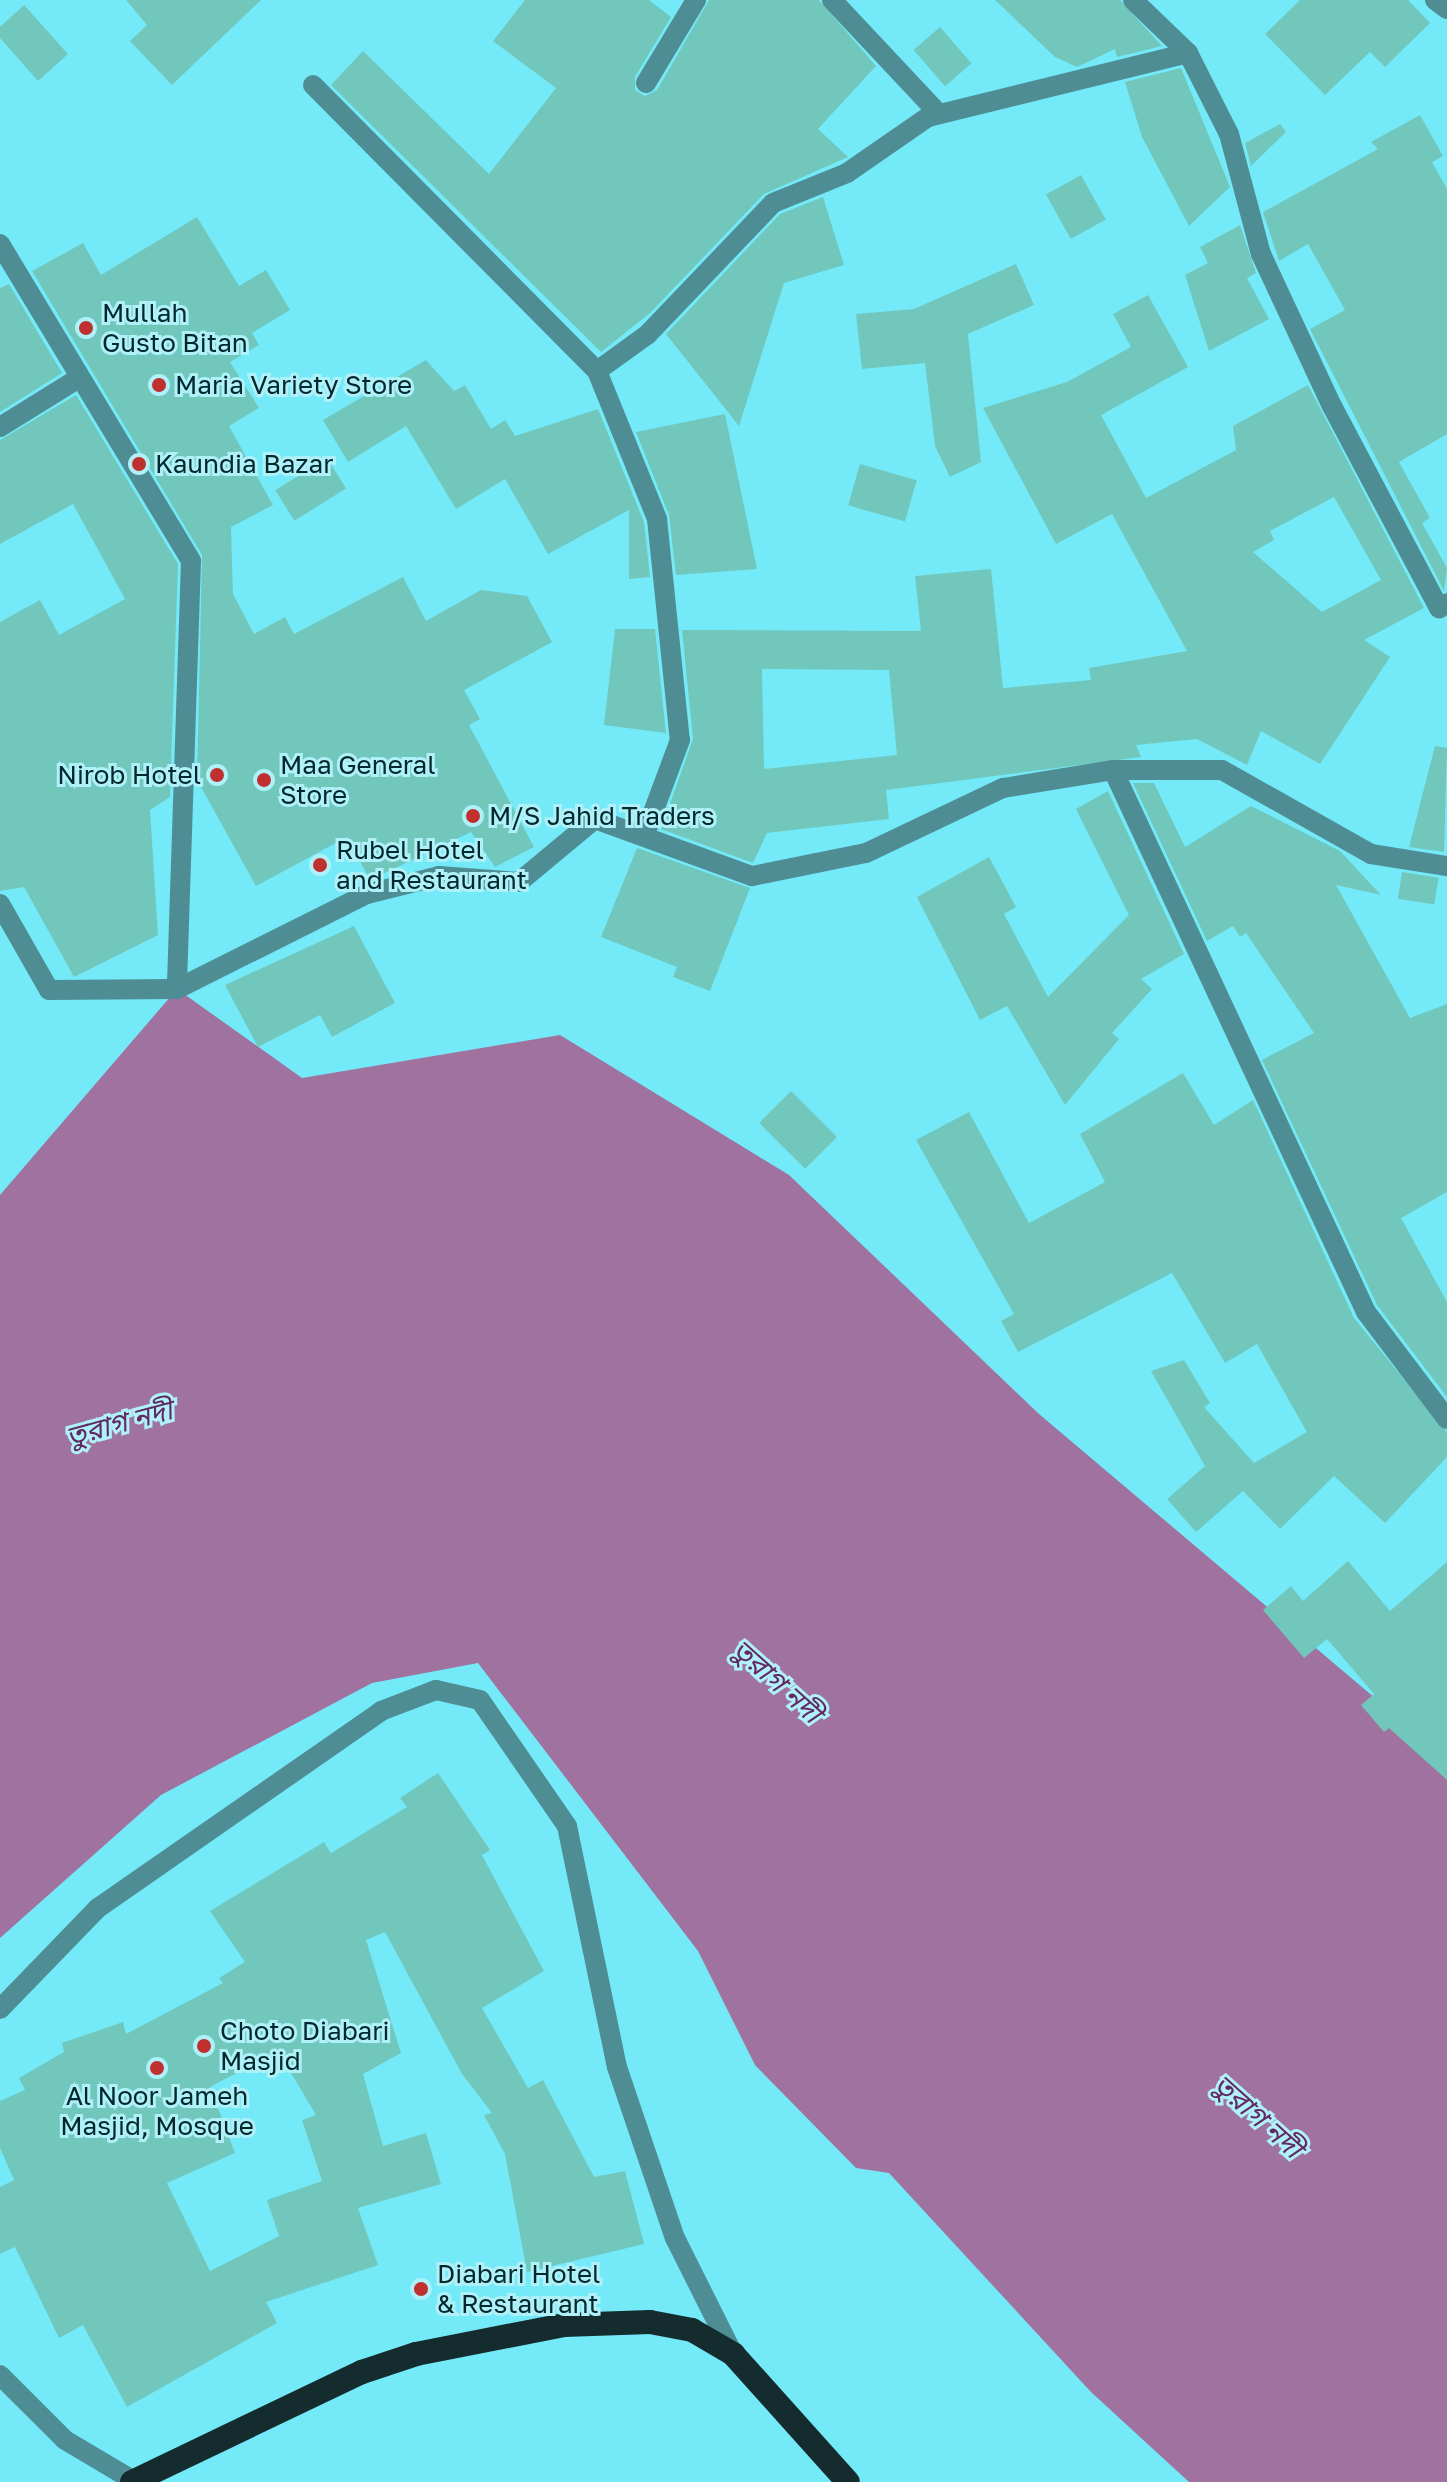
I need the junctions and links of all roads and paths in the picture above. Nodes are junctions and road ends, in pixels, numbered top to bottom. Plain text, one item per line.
1 (696, 0) edge
2 (832, 0) edge
3 (1133, 0) edge
4 (1435, 0) edge
5 (1447, 9) edge
6 (1188, 53) junction
7 (646, 83) dead end
8 (313, 85) dead end
9 (938, 113) junction
10 (0, 244) edge
11 (597, 371) junction
12 (77, 379) junction
13 (0, 427) edge
14 (1447, 603) edge
15 (1113, 770) junction
16 (644, 837) junction
17 (1447, 866) edge
18 (0, 904) edge
19 (177, 989) junction
20 (1447, 1419) edge
21 (0, 2009) edge
22 (733, 2354) junction
23 (0, 2375) edge
24 (134, 2482) edge
25 (848, 2482) edge

1 - 7 street
2 - 9 street
3 - 6 street
4 - 5 street
6 - 9 street
6 - 14 street
8 - 11 street
9 - 11 street
10 - 12 street
11 - 16 street
12 - 13 street
12 - 19 street
15 - 16 street
15 - 17 street
15 - 20 street
16 - 19 street
18 - 19 street
21 - 22 street
22 - 24 highway
22 - 25 highway
23 - 24 street

